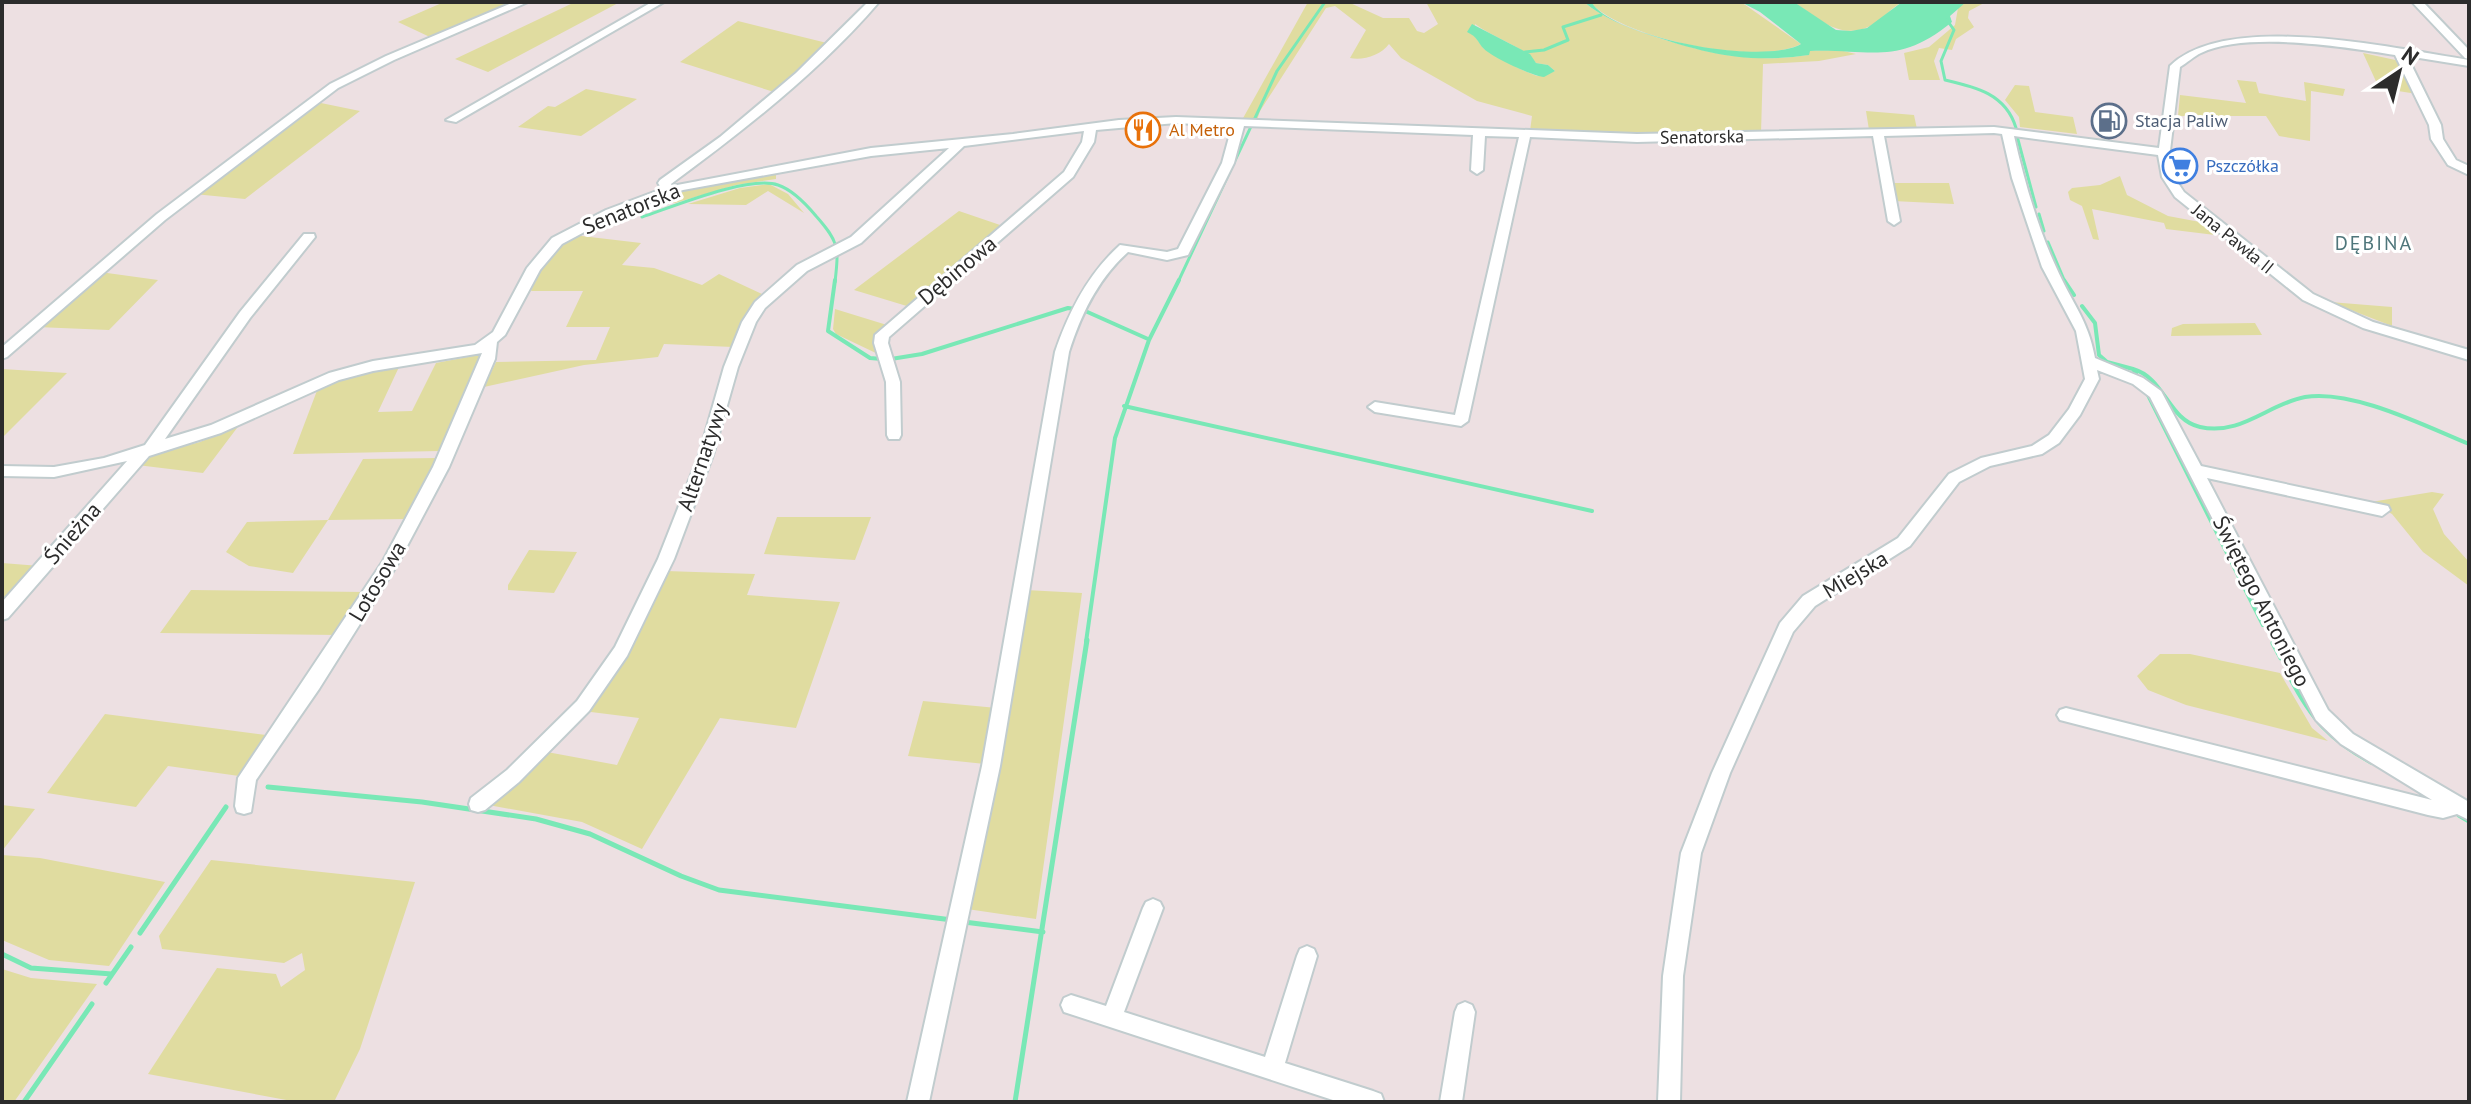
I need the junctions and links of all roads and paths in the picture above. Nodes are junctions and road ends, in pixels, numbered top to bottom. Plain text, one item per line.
1 (523, 2) edge
2 (659, 2) edge
3 (874, 2) edge
4 (2417, 2) edge
5 (2400, 54) junction
6 (2469, 56) edge
7 (2469, 63) edge
8 (452, 120) dead end
9 (1239, 122) junction
10 (1091, 126) junction
11 (2007, 131) junction
12 (1479, 132) junction
13 (1878, 133) junction
14 (1525, 134) junction
15 (960, 144) junction
16 (2164, 152) junction
17 (1477, 170) dead end
18 (2469, 171) edge
19 (669, 191) junction
20 (1894, 221) dead end
21 (309, 237) dead end
22 (491, 343) junction
23 (2, 354) edge
24 (2469, 355) edge
25 (2091, 362) junction
26 (1375, 407) dead end
27 (894, 435) dead end
28 (146, 452) junction
29 (2194, 470) junction
30 (2, 471) edge
31 (2382, 510) dead end
32 (2, 613) edge
33 (2066, 715) dead end
34 (478, 804) dead end
35 (244, 806) dead end
36 (2464, 809) edge
37 (1153, 908) dead end
38 (1307, 956) dead end
39 (1071, 1005) dead end
40 (1465, 1012) dead end
41 (1112, 1017) junction
42 (1272, 1069) junction
43 (918, 1102) edge
44 (1373, 1102) edge
45 (1451, 1102) edge
46 (1669, 1102) edge

1 - 23 street
2 - 8 street
3 - 19 street
4 - 6 street
5 - 7 street, Jana Pawła II
5 - 16 street, Jana Pawła II
5 - 18 street
9 - 10 street, Senatorska
9 - 12 street, Senatorska
9 - 43 street
10 - 15 street, Senatorska
10 - 27 street, Dębinowa
11 - 13 street, Senatorska
11 - 16 street, Senatorska
11 - 25 street
12 - 14 street, Senatorska
12 - 17 street
13 - 14 street, Senatorska
13 - 20 street
14 - 26 street
15 - 19 street, Senatorska
15 - 34 street, Alternatywy
16 - 24 street, Jana Pawła II
19 - 22 street, Senatorska
21 - 28 street, Śnieżna
22 - 28 street
22 - 35 street, Lotosowa
25 - 29 street, Świętego Antoniego
25 - 46 street, Miejska
28 - 30 street
28 - 32 street, Śnieżna
29 - 31 street
29 - 36 street, Świętego Antoniego
33 - 36 street
37 - 41 street
38 - 42 street
39 - 41 street
40 - 45 street
41 - 42 street
42 - 44 street

